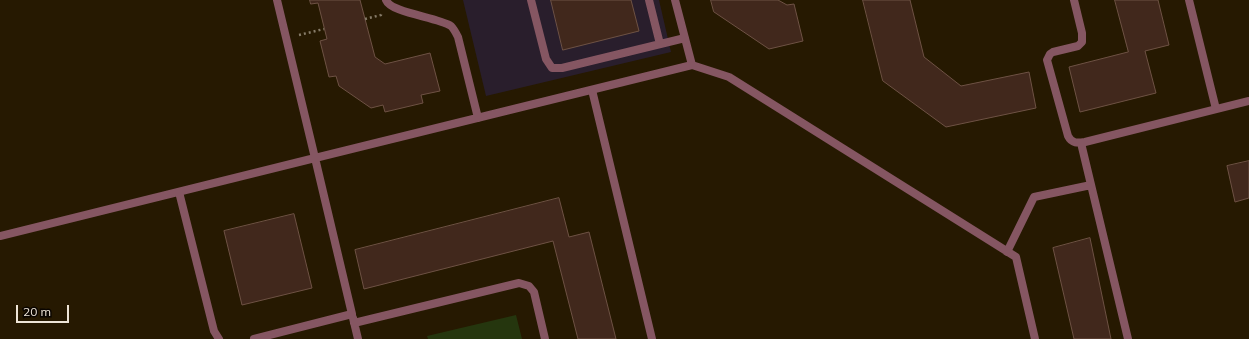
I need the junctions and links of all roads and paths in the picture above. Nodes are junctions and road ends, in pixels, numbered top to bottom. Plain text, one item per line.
1 (277, 0) edge
2 (531, 0) edge
3 (649, 0) edge
4 (675, 0) edge
5 (1074, 0) edge
6 (1189, 0) edge
7 (386, 2) edge
8 (365, 19) dead end
9 (324, 29) dead end
10 (286, 38) junction
11 (685, 38) junction
12 (660, 44) junction
13 (692, 66) junction
14 (592, 90) junction
15 (1249, 101) edge
16 (1216, 109) junction
17 (478, 118) junction
18 (1081, 143) junction
19 (315, 158) junction
20 (1091, 185) junction
21 (179, 192) junction
22 (0, 236) edge
23 (1008, 252) junction
24 (352, 314) junction
25 (354, 323) junction
26 (219, 339) edge
27 (254, 339) edge
28 (358, 339) edge
29 (545, 339) edge
30 (652, 339) edge
31 (1035, 339) edge
32 (1128, 339) edge

1 - 10 lane
2 - 12 lane
3 - 12 lane
4 - 11 lane
5 - 18 lane
6 - 16 lane
7 - 8 path
7 - 17 lane
9 - 10 path
10 - 19 lane
11 - 12 lane
11 - 13 lane
13 - 14 lane
13 - 23 lane
14 - 17 lane
14 - 30 lane
15 - 16 lane
16 - 18 lane
17 - 19 lane
18 - 20 lane
19 - 21 lane
19 - 24 lane
20 - 23 lane
20 - 32 lane
21 - 22 lane
21 - 26 lane
23 - 31 lane
24 - 25 lane
24 - 27 lane
25 - 28 lane
25 - 29 lane

